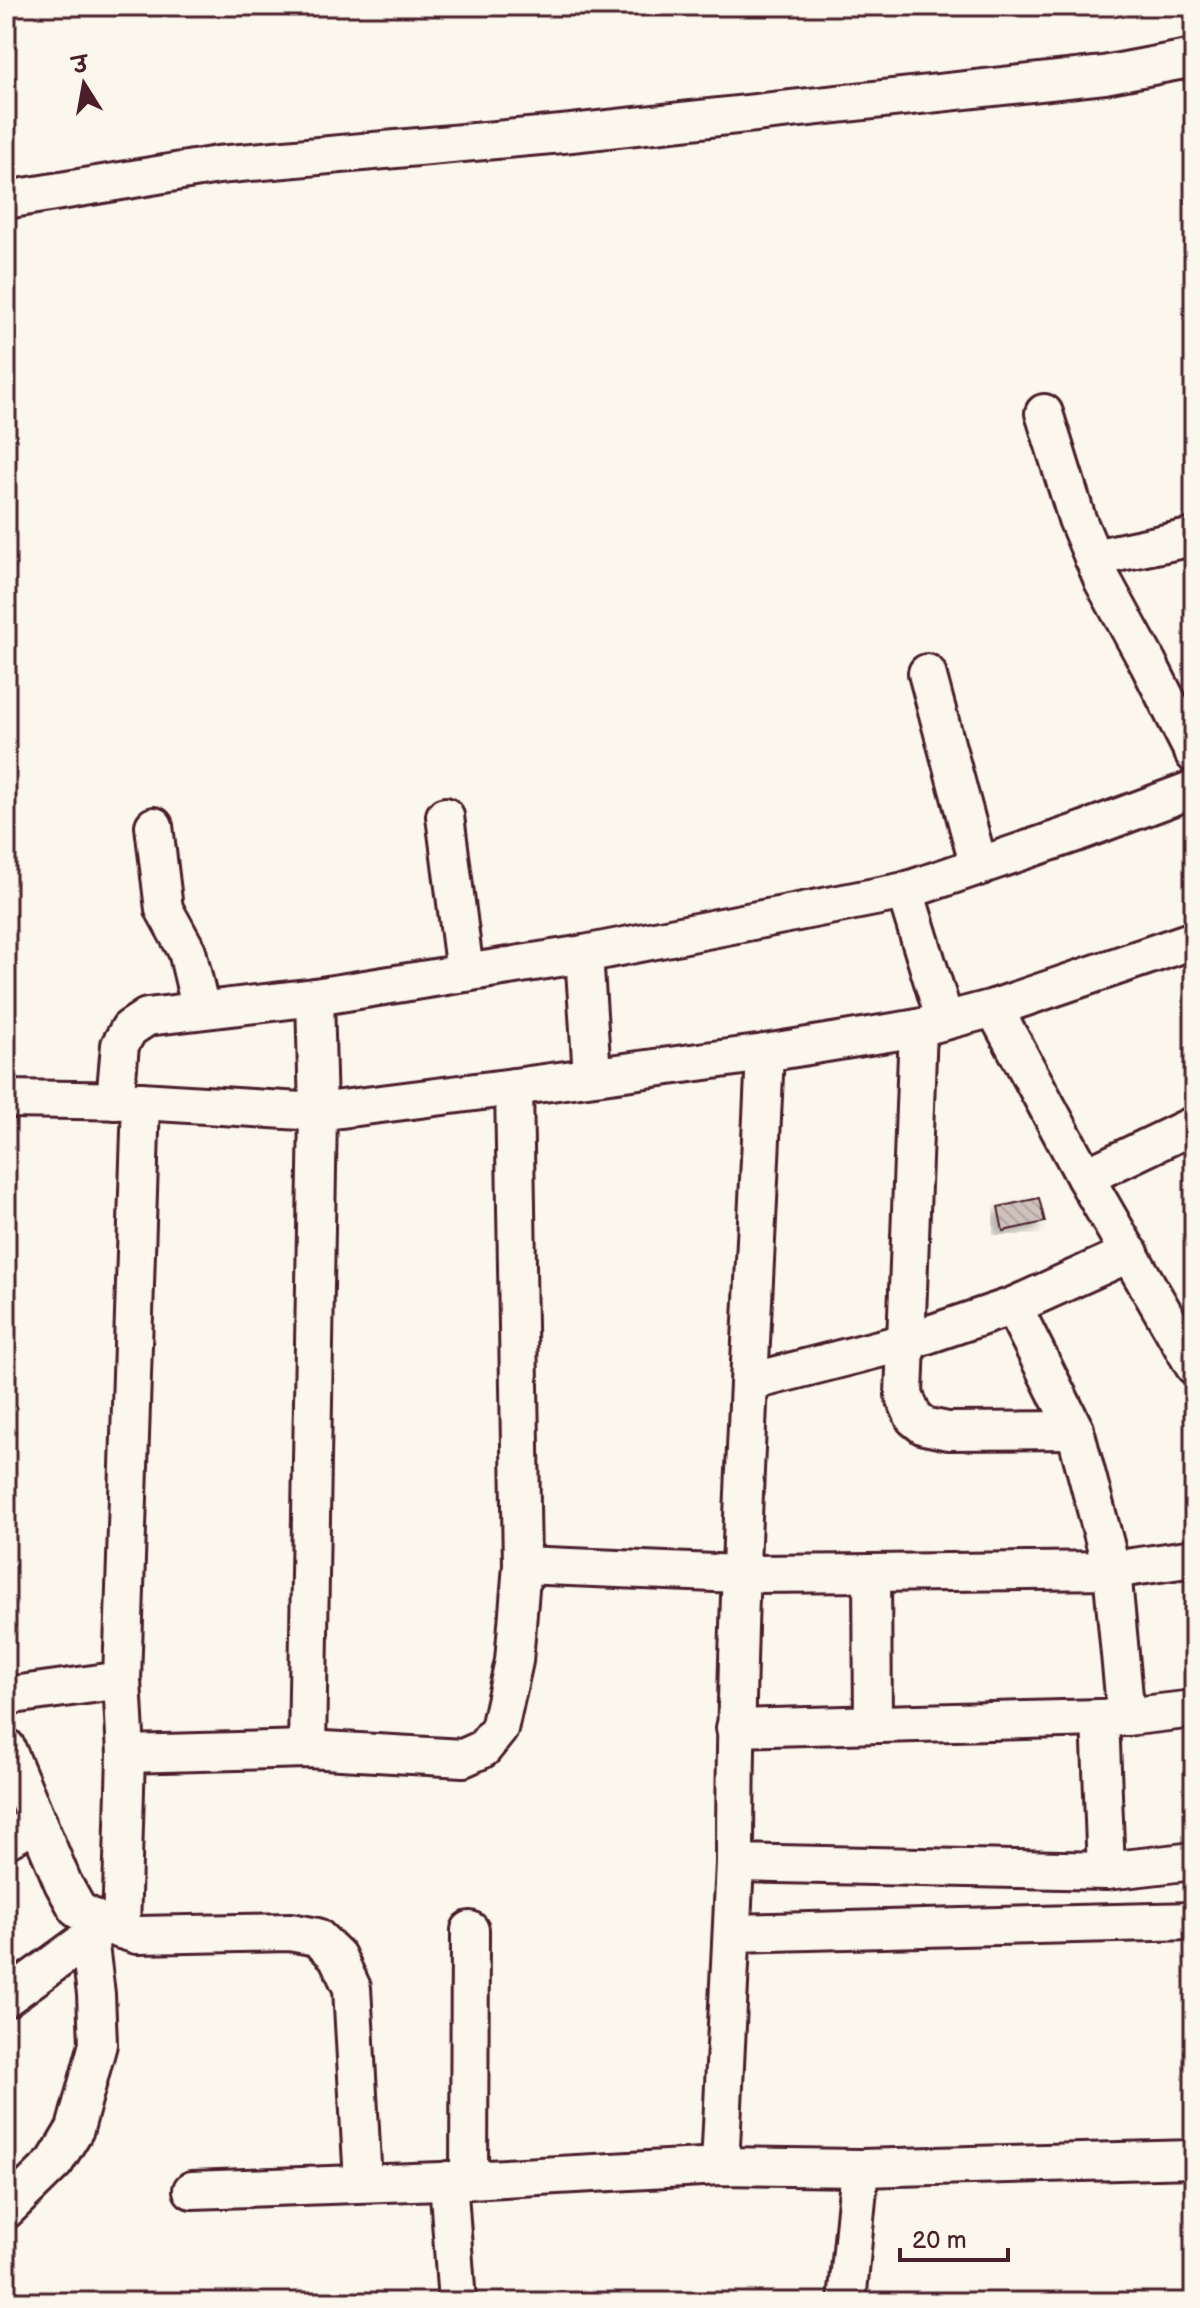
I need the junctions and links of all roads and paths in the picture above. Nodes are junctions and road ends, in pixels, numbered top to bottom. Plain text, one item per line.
1 (1194, 58) edge
2 (6, 200) edge
3 (1044, 413) dead end
4 (1194, 537) edge
5 (1093, 558) junction
6 (927, 673) dead end
7 (1194, 754) edge
8 (1194, 789) edge
9 (445, 816) dead end
10 (154, 826) dead end
11 (979, 867) junction
12 (905, 891) junction
13 (1194, 940) edge
14 (584, 954) junction
15 (465, 973) junction
16 (315, 997) junction
17 (994, 1008) junction
18 (201, 1010) junction
19 (931, 1024) junction
20 (765, 1053) junction
21 (592, 1075) junction
22 (514, 1087) junction
23 (6, 1099) edge
24 (128, 1101) junction
25 (318, 1112) junction
26 (1194, 1125) edge
27 (1085, 1177) junction
28 (1130, 1253) junction
29 (1013, 1306) junction
30 (906, 1342) junction
31 (1194, 1366) edge
32 (750, 1382) junction
33 (1075, 1430) junction
34 (1194, 1558) edge
35 (522, 1565) junction
36 (1112, 1570) junction
37 (872, 1573) junction
38 (739, 1574) junction
39 (122, 1680) junction
40 (6, 1696) edge
41 (1194, 1709) edge
42 (1113, 1718) junction
43 (873, 1724) junction
44 (735, 1728) junction
45 (6, 1747) edge
46 (307, 1749) junction
47 (126, 1754) junction
48 (38, 1822) junction
49 (6, 1840) edge
50 (1194, 1861) edge
51 (734, 1871) junction
52 (1106, 1871) junction
53 (1194, 1921) edge
54 (732, 1926) junction
55 (470, 1930) dead end
56 (105, 1931) junction
57 (6, 1998) edge
58 (1194, 2159) edge
59 (720, 2166) junction
60 (860, 2168) junction
61 (459, 2180) junction
62 (363, 2182) junction
63 (192, 2190) dead end
64 (6, 2210) edge
65 (457, 2302) edge
66 (847, 2302) edge

1 - 2 street
3 - 5 street
4 - 5 street
5 - 7 street
6 - 11 street
8 - 11 street
9 - 15 street
10 - 18 street
11 - 12 street
12 - 14 street
12 - 19 street
13 - 17 street
14 - 15 street
14 - 21 street
15 - 16 street
16 - 18 street
16 - 25 street
17 - 19 street
17 - 27 street
18 - 24 street
19 - 20 street
19 - 30 street
20 - 21 street
20 - 32 street
21 - 22 street
22 - 25 street
22 - 35 street
23 - 24 street
24 - 25 street
24 - 39 street
25 - 46 street
26 - 27 street
27 - 28 street
28 - 29 street
28 - 31 street
29 - 30 street
29 - 33 street
30 - 32 street
30 - 33 street
32 - 38 street
33 - 36 street
34 - 36 street
35 - 38 street
35 - 46 street
36 - 37 street
36 - 42 street
37 - 38 street
37 - 43 street
38 - 44 street
39 - 40 street
39 - 47 street
41 - 42 street
42 - 43 street
42 - 52 street
43 - 44 street
44 - 51 street
45 - 48 street
46 - 47 street
47 - 56 street
48 - 49 street
48 - 56 street
50 - 52 street
51 - 52 street
51 - 54 street
53 - 54 street
54 - 59 street
55 - 61 street
56 - 57 street
56 - 62 street
56 - 64 street
58 - 60 street
59 - 60 street
59 - 61 street
60 - 66 street
61 - 62 street
61 - 65 street
62 - 63 street

